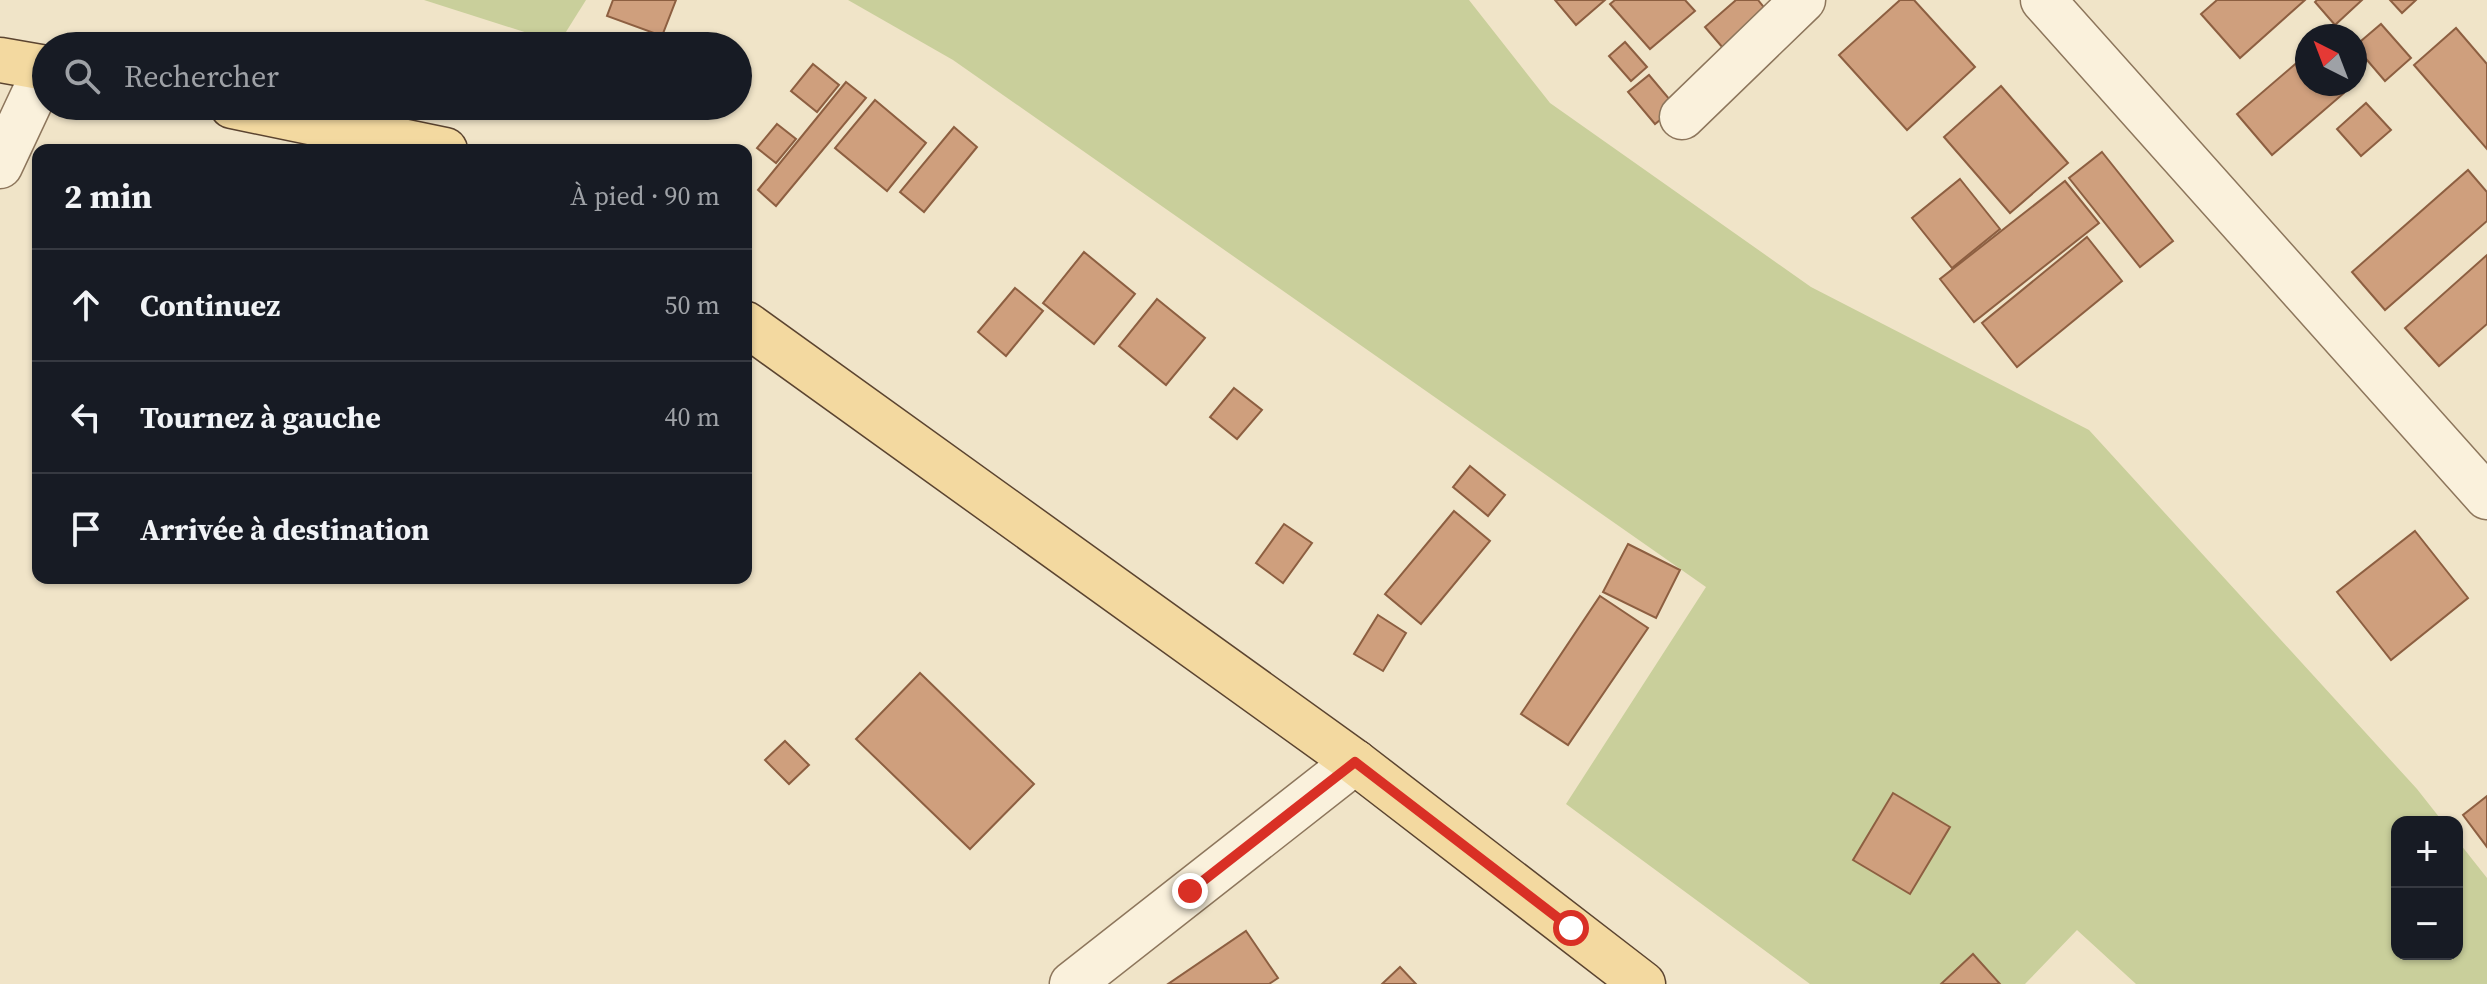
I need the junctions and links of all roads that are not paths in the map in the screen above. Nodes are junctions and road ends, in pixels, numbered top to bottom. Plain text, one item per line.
1 (1803, 0) edge
2 (2043, 0) edge
3 (0, 60) edge
4 (32, 66) edge
5 (32, 98) edge
6 (1682, 117) dead end
7 (300, 120) edge
8 (416, 144) edge
9 (0, 166) edge
10 (752, 328) edge
11 (2487, 497) edge
12 (1355, 762) junction
13 (1072, 984) edge
14 (1643, 984) edge

1 - 6 street
2 - 11 street
3 - 4 main road
5 - 9 street
7 - 8 main road
10 - 12 main road
12 - 13 street
12 - 14 main road

